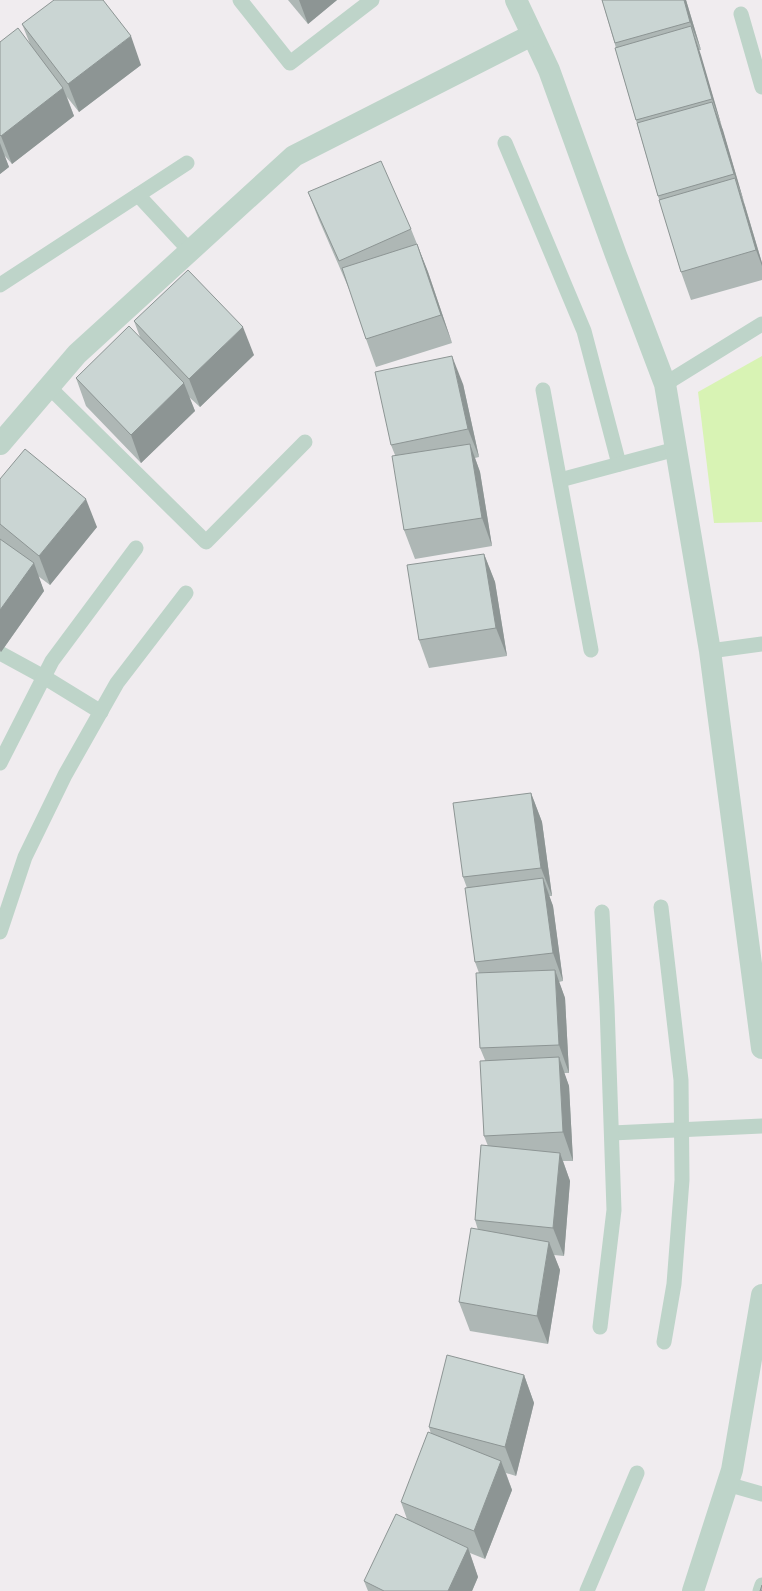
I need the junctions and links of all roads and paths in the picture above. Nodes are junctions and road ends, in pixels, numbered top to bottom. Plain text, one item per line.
1 (240, 0) edge
2 (372, 0) edge
3 (516, 0) edge
4 (741, 14) dead end
5 (532, 35) junction
6 (762, 87) edge
7 (505, 143) dead end
8 (187, 163) dead end
9 (138, 195) junction
10 (190, 251) junction
11 (0, 285) edge
12 (762, 324) edge
13 (665, 384) junction
14 (49, 387) junction
15 (543, 390) dead end
16 (305, 442) dead end
17 (0, 444) edge
18 (676, 449) junction
19 (619, 464) junction
20 (560, 480) junction
21 (136, 548) dead end
22 (186, 593) dead end
23 (762, 644) edge
24 (591, 650) dead end
25 (710, 651) junction
26 (0, 653) edge
27 (44, 677) junction
28 (100, 712) junction
29 (0, 763) edge
30 (661, 907) dead end
31 (602, 912) dead end
32 (0, 932) edge
33 (762, 1048) edge
34 (762, 1126) edge
35 (682, 1130) junction
36 (612, 1133) junction
37 (762, 1295) edge
38 (600, 1327) dead end
39 (664, 1342) dead end
40 (637, 1473) dead end
41 (727, 1484) junction
42 (762, 1494) edge
43 (762, 1585) edge
44 (587, 1591) edge
45 (693, 1591) edge
46 (760, 1591) edge

1 - 2 lane
3 - 5 street
4 - 6 lane
5 - 10 street
5 - 13 street
7 - 19 lane
8 - 9 lane
9 - 10 lane
9 - 11 lane
10 - 14 street
12 - 13 lane
13 - 18 street
14 - 16 lane
14 - 17 street
15 - 20 lane
18 - 19 lane
18 - 25 street
19 - 20 lane
20 - 24 lane
21 - 27 lane
22 - 28 lane
23 - 25 lane
25 - 33 street
26 - 27 lane
27 - 28 lane
27 - 29 lane
28 - 32 lane
30 - 35 lane
31 - 36 lane
34 - 35 lane
35 - 36 lane
35 - 39 lane
36 - 38 lane
37 - 41 street
40 - 44 lane
41 - 42 lane
41 - 45 street
43 - 46 lane

